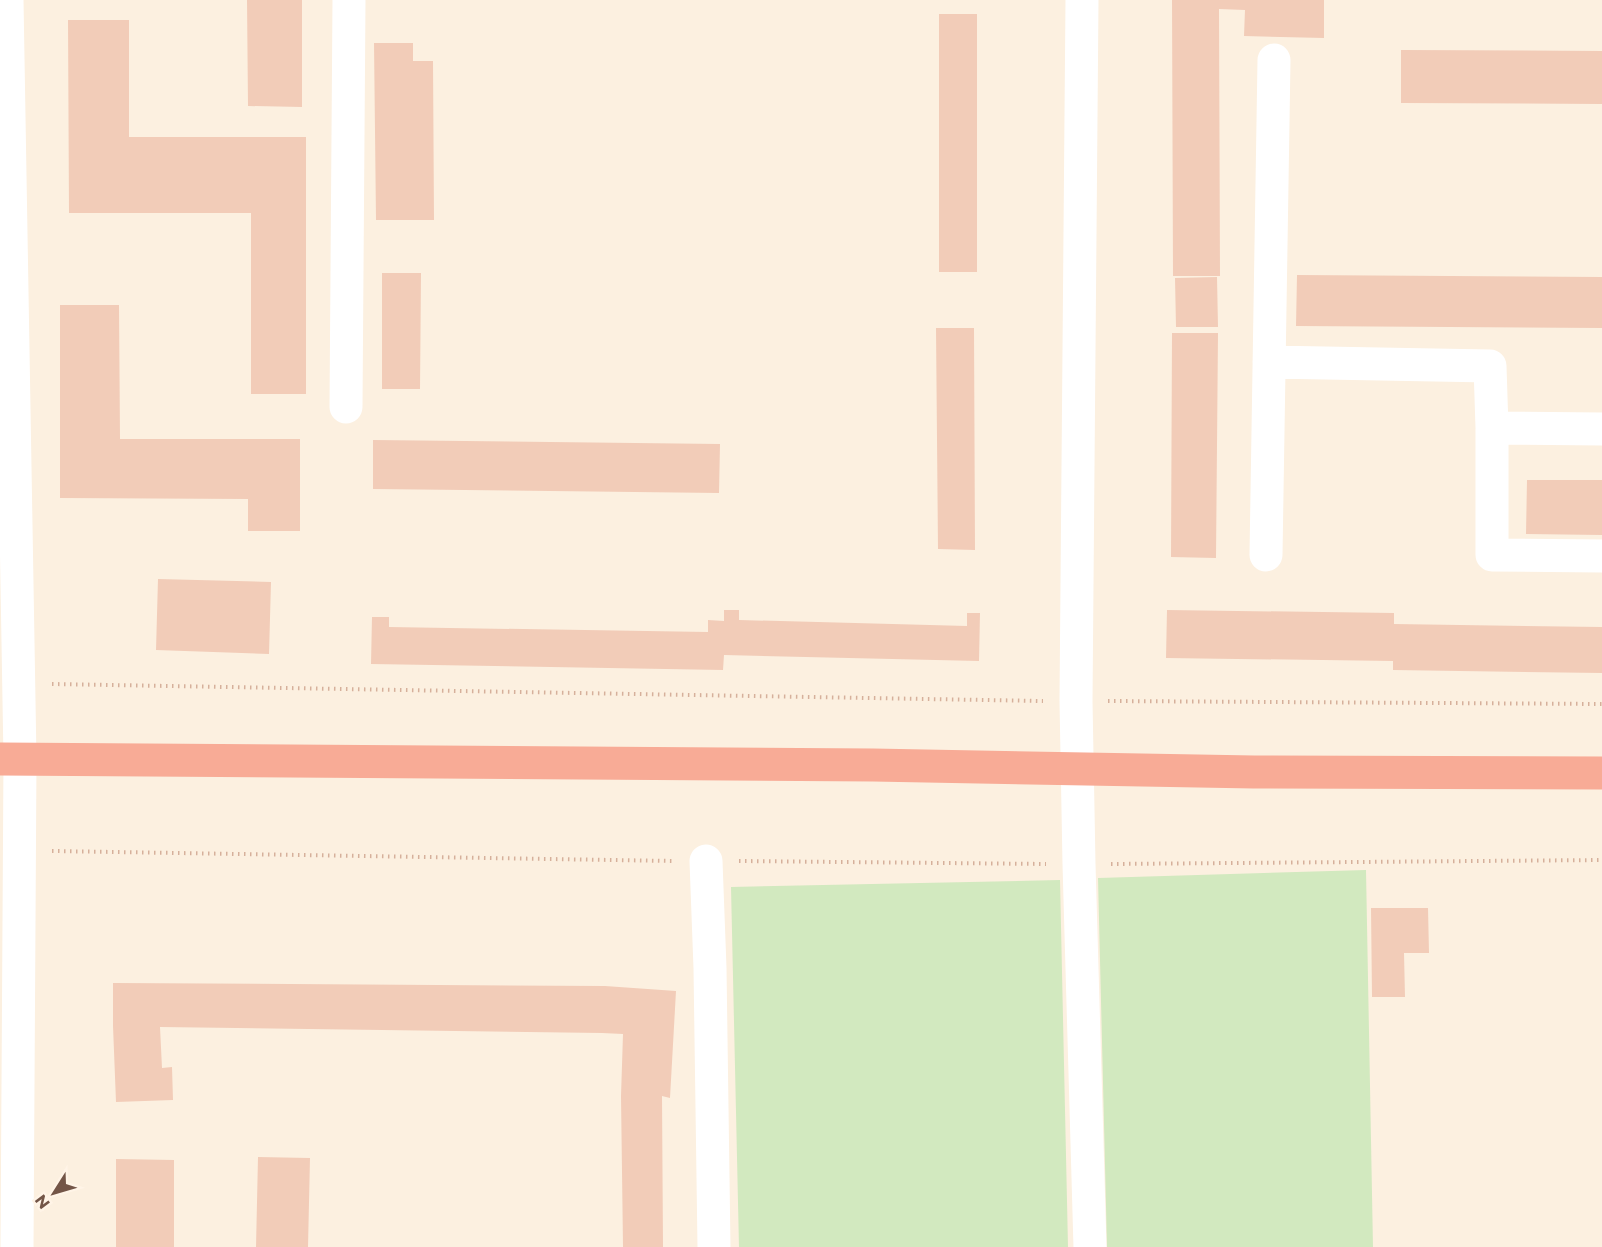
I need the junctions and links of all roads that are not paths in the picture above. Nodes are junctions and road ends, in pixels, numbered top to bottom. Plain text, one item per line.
1 (7, 0) edge
2 (349, 0) edge
3 (1082, 0) edge
4 (1274, 60) dead end
5 (1269, 362) junction
6 (346, 406) dead end
7 (1492, 428) junction
8 (1602, 429) edge
9 (1266, 555) dead end
10 (1602, 556) edge
11 (10, 759) edge
12 (1077, 769) junction
13 (1602, 773) edge
14 (706, 861) road end
15 (17, 1247) edge
16 (714, 1247) edge
17 (1090, 1247) edge

1 - 11 street
2 - 6 street
3 - 12 street
4 - 5 street
5 - 7 street
5 - 9 street
7 - 8 street
7 - 10 street
11 - 12 highway
11 - 15 street
12 - 13 highway
12 - 17 street
14 - 16 street

